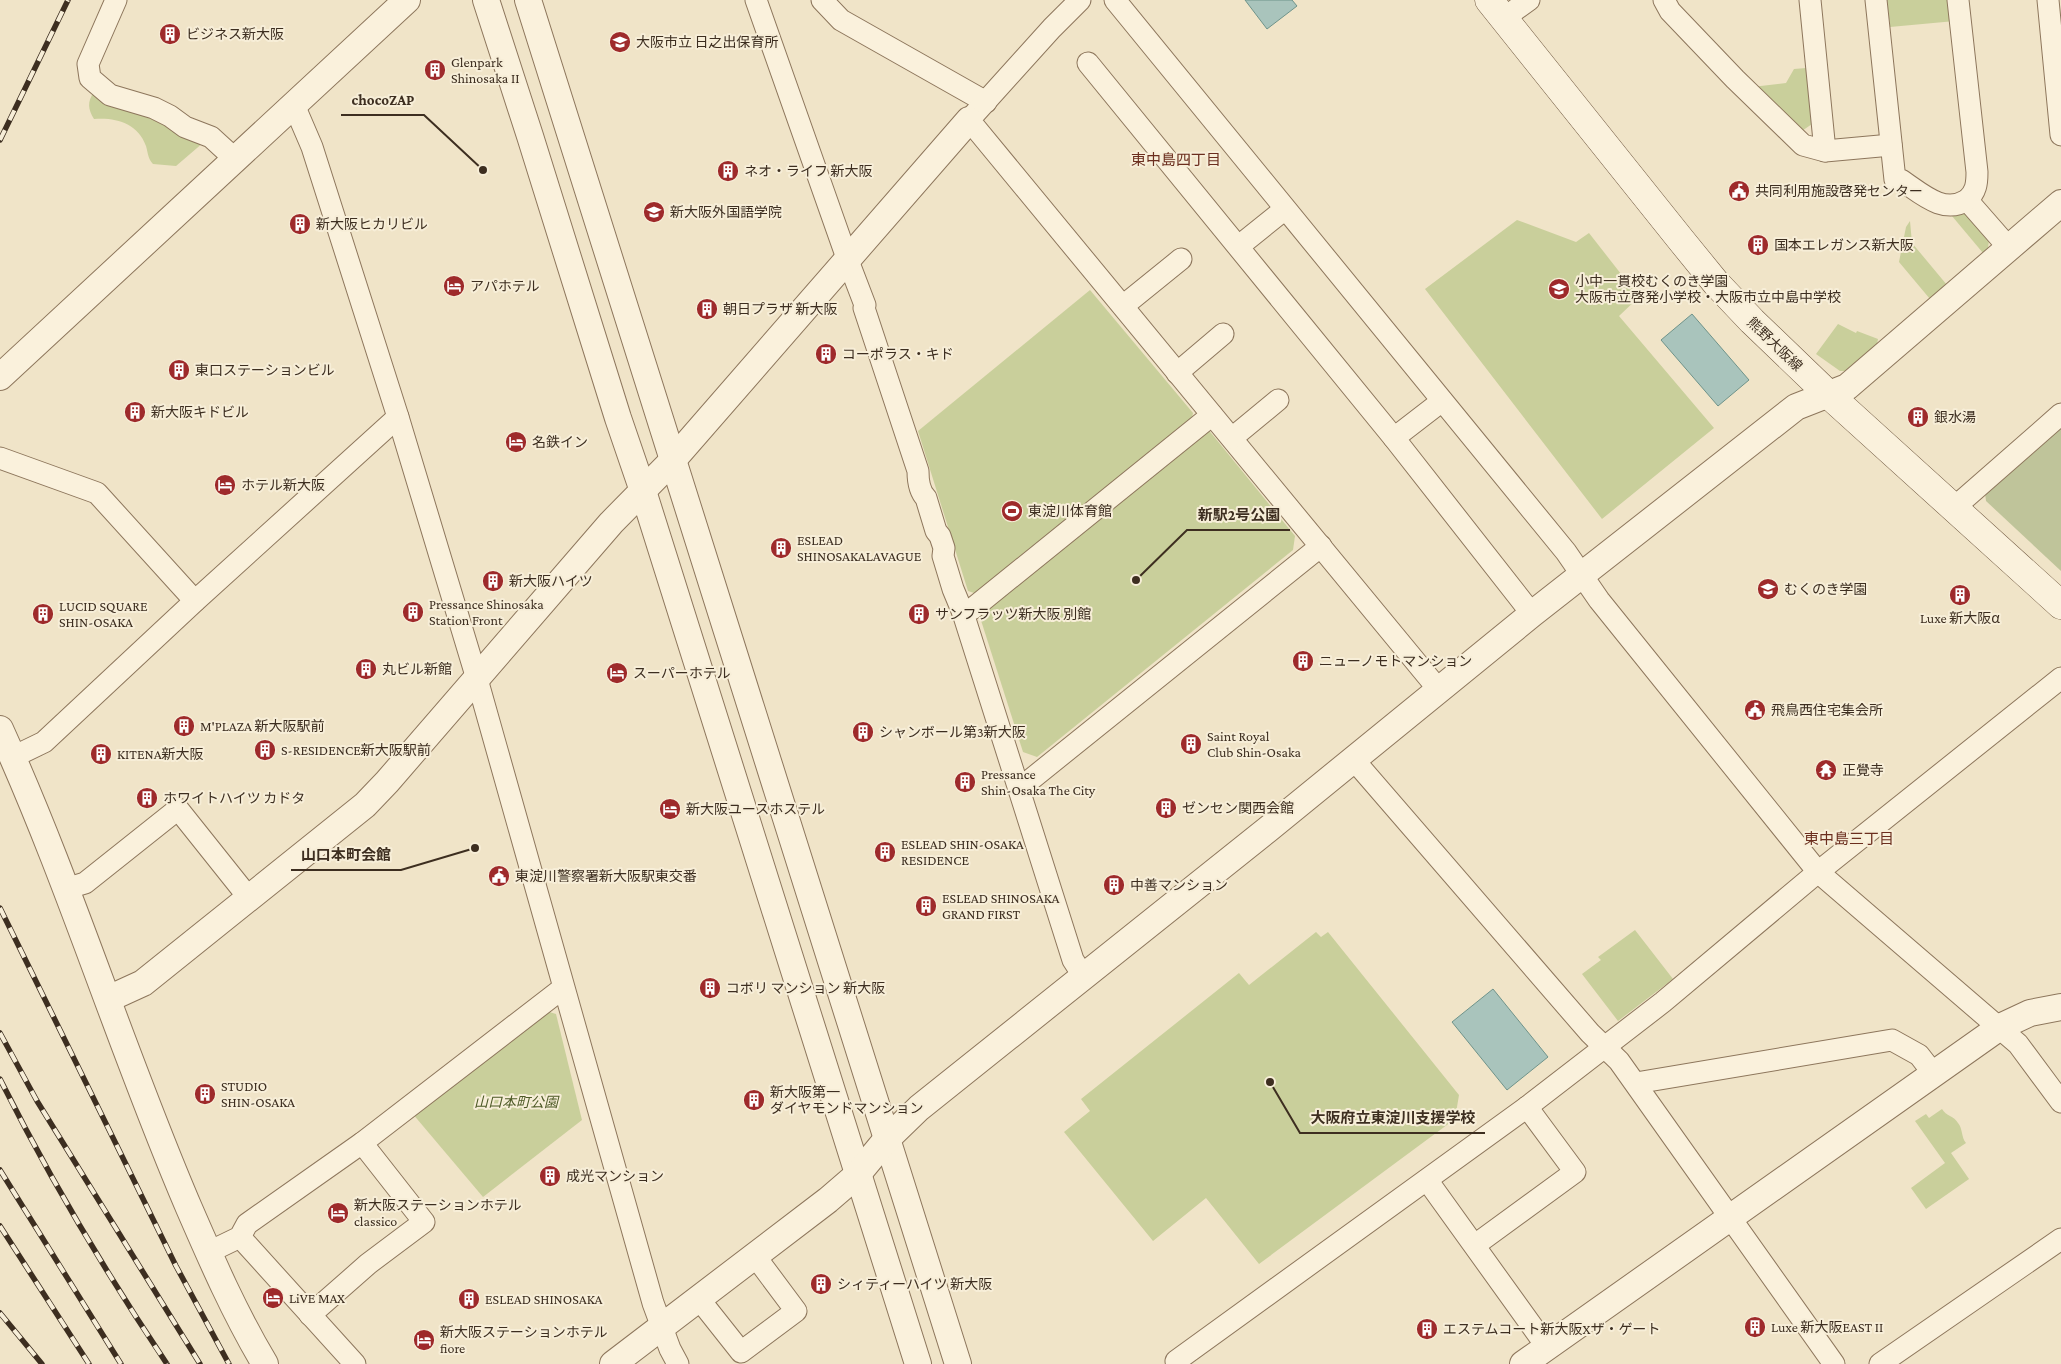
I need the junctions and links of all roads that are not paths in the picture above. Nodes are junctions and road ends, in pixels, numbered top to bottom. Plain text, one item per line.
1 (116, 0) edge
2 (407, 0) edge
3 (486, 0) edge
4 (528, 0) edge
5 (756, 0) edge
6 (822, 0) edge
7 (1080, 0) edge
8 (1115, 0) edge
9 (1529, 0) edge
10 (1664, 0) edge
11 (1810, 0) edge
12 (1876, 0) edge
13 (1958, 0) edge
14 (2053, 3) edge
15 (1497, 9) edge
16 (1088, 63) dead end
17 (294, 104) junction
18 (977, 111) junction
19 (2061, 136) edge
20 (1891, 145) junction
21 (1825, 151) junction
22 (236, 159) junction
23 (1967, 200) junction
24 (2061, 203) edge
25 (1285, 209) junction
26 (1239, 246) junction
27 (2009, 248) junction
28 (847, 258) junction
29 (1182, 259) dead end
30 (1123, 306) junction
31 (1223, 334) dead end
32 (1177, 373) junction
33 (0, 377) edge
34 (1828, 394) junction
35 (1278, 400) dead end
36 (1442, 401) junction
37 (2061, 414) edge
38 (1212, 415) junction
39 (398, 418) junction
40 (1232, 438) junction
41 (1394, 438) junction
42 (0, 458) edge
43 (672, 461) junction
44 (643, 491) junction
45 (1955, 507) junction
46 (1321, 546) junction
47 (1582, 575) junction
48 (195, 601) junction
49 (2061, 605) edge
50 (963, 613) junction
51 (1532, 614) junction
52 (2061, 678) edge
53 (477, 680) junction
54 (1439, 690) junction
55 (0, 729) edge
56 (13, 757) junction
57 (1353, 760) junction
58 (1019, 789) junction
59 (1818, 872) junction
60 (65, 889) junction
61 (250, 898) junction
62 (1084, 977) junction
63 (563, 988) junction
64 (108, 998) junction
65 (2061, 1007) edge
66 (2000, 1027) junction
67 (1604, 1047) junction
68 (1933, 1073) junction
69 (1636, 1083) junction
70 (2061, 1102) edge
71 (1527, 1107) junction
72 (886, 1140) junction
73 (362, 1143) junction
74 (857, 1175) junction
75 (1427, 1180) junction
76 (1730, 1217) junction
77 (240, 1237) junction
78 (2061, 1239) edge
79 (1475, 1245) junction
80 (208, 1252) junction
81 (755, 1256) junction
82 (699, 1299) junction
83 (310, 1315) junction
84 (662, 1327) junction
85 (1547, 1347) junction
86 (265, 1364) edge
87 (355, 1364) edge
88 (613, 1364) edge
89 (678, 1364) edge
90 (918, 1364) edge
91 (958, 1364) edge
92 (1178, 1364) edge
93 (1523, 1364) edge
94 (1834, 1364) edge
95 (1880, 1364) edge

1 - 22 street
2 - 17 street
3 - 44 street
4 - 43 street
5 - 28 street
6 - 18 street
7 - 18 street
8 - 25 street
9 - 15 street
10 - 21 street
11 - 21 street
12 - 20 street
13 - 23 street
14 - 19 street
15 - 34 main road, 熊野大阪線
16 - 26 street
17 - 22 street
17 - 39 street
18 - 28 street
18 - 30 street
20 - 21 street
20 - 23 street
22 - 33 street
23 - 27 street
24 - 27 street
25 - 26 street
25 - 36 street
26 - 41 street
27 - 34 street
28 - 43 street
28 - 50 street
29 - 30 street
30 - 32 street
31 - 32 street
32 - 38 street
34 - 45 main road, 熊野大阪線
34 - 47 street
35 - 40 street
36 - 41 street
36 - 47 street
37 - 45 street
38 - 40 street
38 - 50 street
39 - 48 street
39 - 53 street
40 - 46 street
41 - 51 street
42 - 48 street
43 - 44 street
43 - 72 street
44 - 53 street
44 - 74 street
45 - 49 main road, 熊野大阪線
46 - 54 street
46 - 58 street
47 - 51 street
47 - 59 street
48 - 56 street
50 - 58 street
51 - 54 street
52 - 59 street
53 - 61 street
53 - 63 street
54 - 57 street
55 - 56 street
56 - 60 street
57 - 62 street
57 - 67 street
58 - 62 street
59 - 66 street
59 - 67 street
60 - 61 street
60 - 64 street
61 - 64 street
62 - 72 street
63 - 73 street
63 - 84 street
64 - 80 street
65 - 66 street
66 - 68 street
66 - 70 street
67 - 69 street
67 - 71 street
68 - 69 street
68 - 76 street
69 - 76 street
71 - 75 street
71 - 79 street
72 - 74 street
72 - 91 street
73 - 77 street
73 - 83 street
74 - 81 street
74 - 90 street
75 - 79 street
75 - 92 street
76 - 85 street
76 - 94 street
77 - 80 street
77 - 83 street
78 - 95 street
79 - 85 street
80 - 86 street
81 - 82 street
81 - 82 street
82 - 84 street
83 - 87 street
84 - 88 street
84 - 89 street
85 - 93 street

